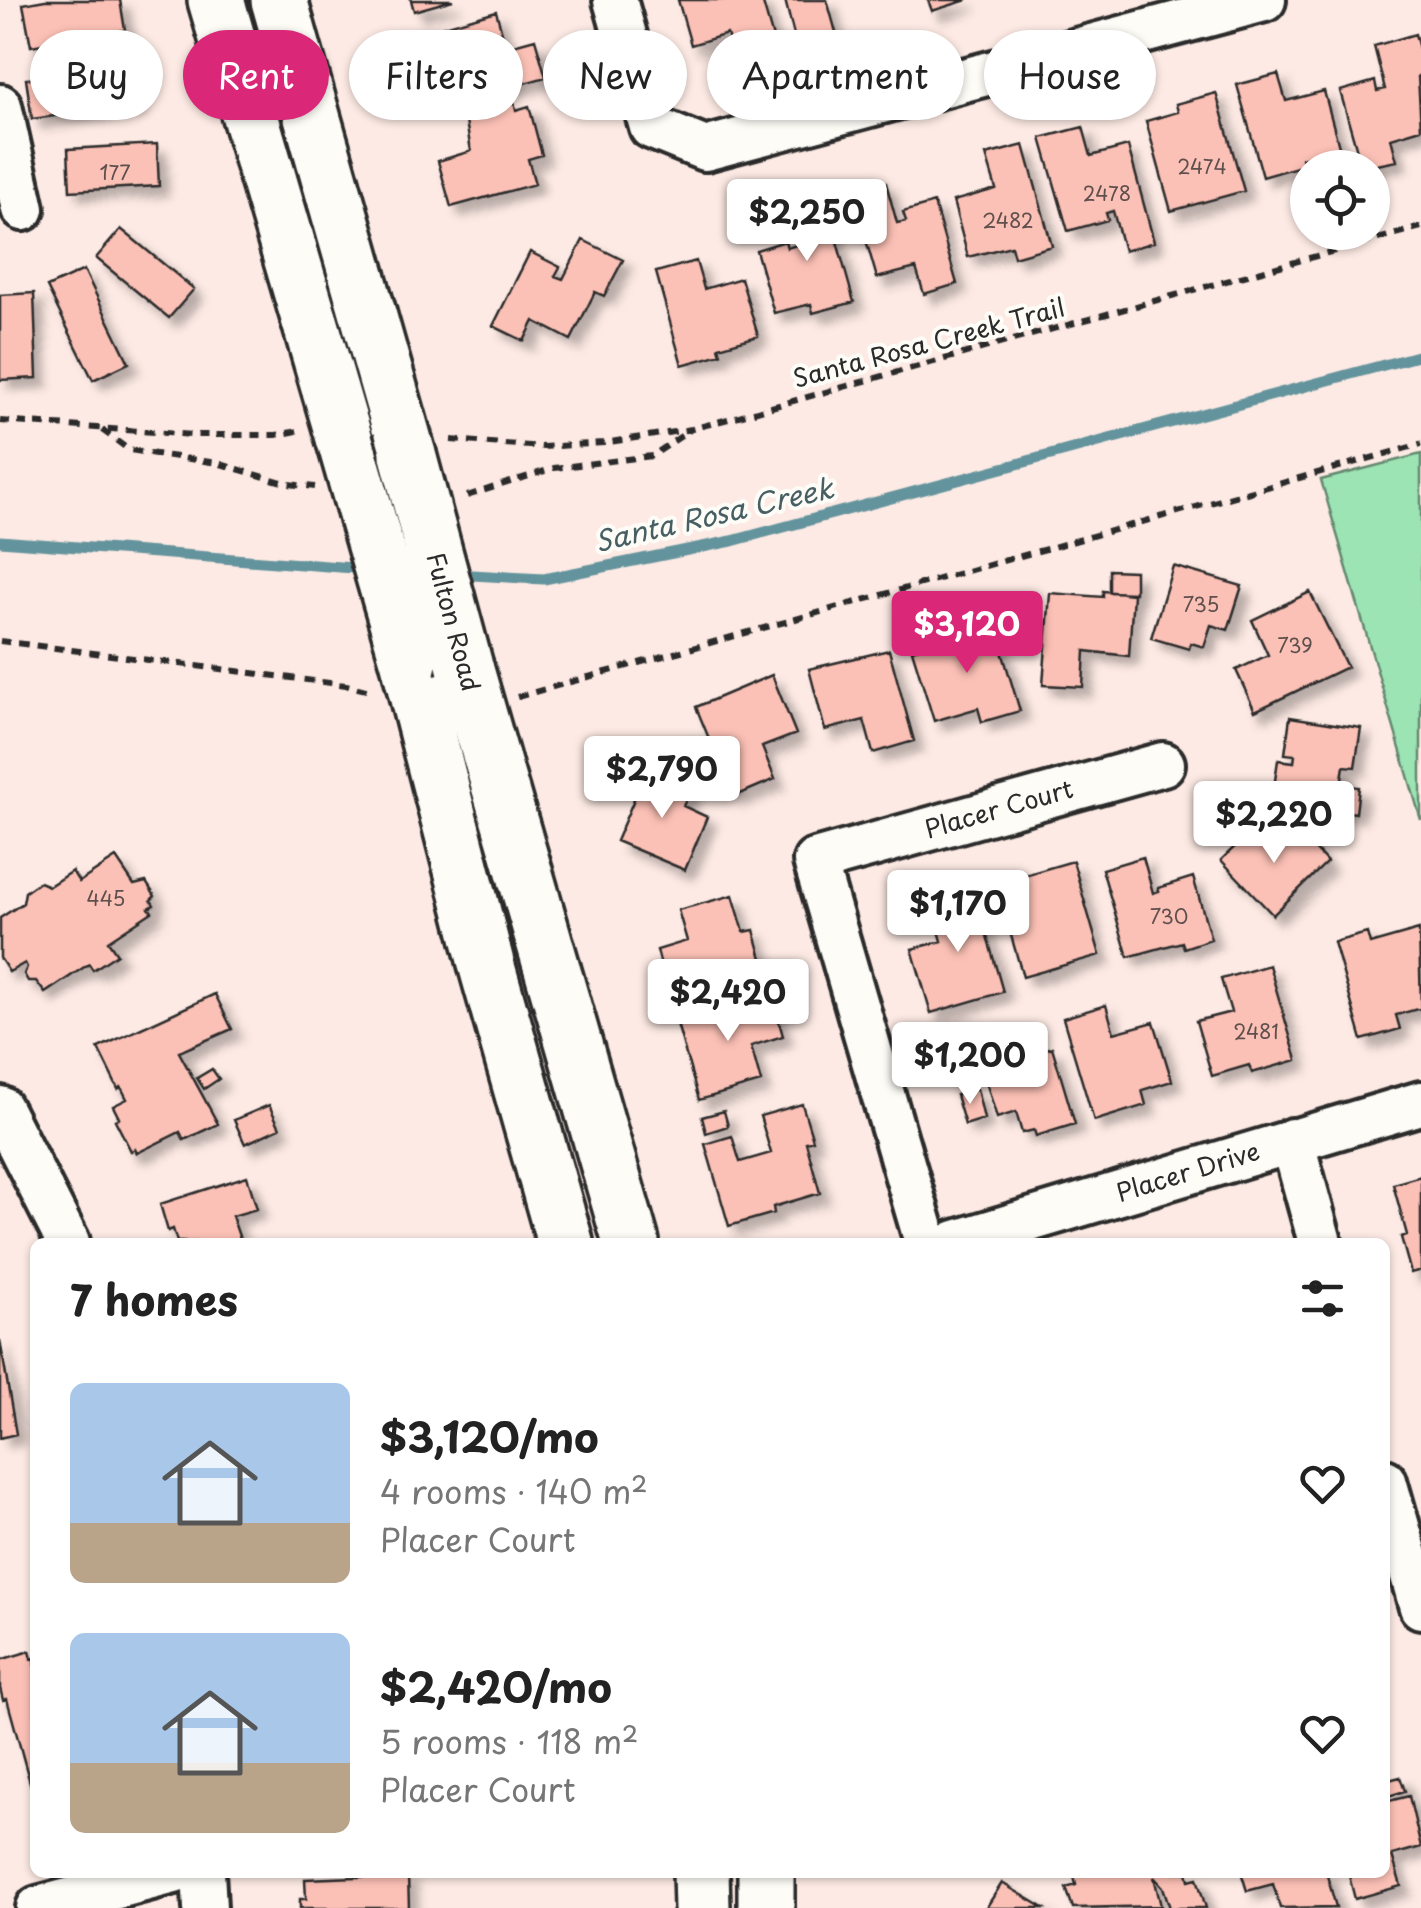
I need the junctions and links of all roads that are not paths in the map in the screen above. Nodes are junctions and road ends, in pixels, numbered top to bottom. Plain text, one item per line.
1 (216, 0) edge
2 (279, 0) edge
3 (615, 0) edge
4 (1264, 0) edge
5 (0, 106) edge
6 (23, 209) dead end
7 (1163, 764) dead end
8 (1421, 1103) edge
9 (0, 1108) edge
10 (1292, 1140) junction
11 (16, 1173) edge
12 (65, 1238) edge
13 (565, 1238) edge
14 (631, 1238) edge
15 (925, 1238) edge
16 (969, 1238) edge
17 (1319, 1238) edge
18 (1392, 1535) edge
19 (1421, 1607) edge
20 (151, 1878) edge
21 (203, 1878) edge
22 (700, 1878) edge
23 (766, 1878) edge
24 (38, 1908) edge
25 (204, 1908) edge
26 (702, 1908) edge
27 (766, 1908) edge

1 - 13 main road, bridge
2 - 14 main road, Fulton Road, bridge
3 - 4 street
5 - 6 street
7 - 15 street, Placer Court
8 - 10 street, Placer Drive
9 - 11 street
10 - 16 street, Placer Drive
10 - 17 street
11 - 12 street
18 - 19 street
20 - 24 street
21 - 25 street
22 - 26 main road
23 - 27 main road

